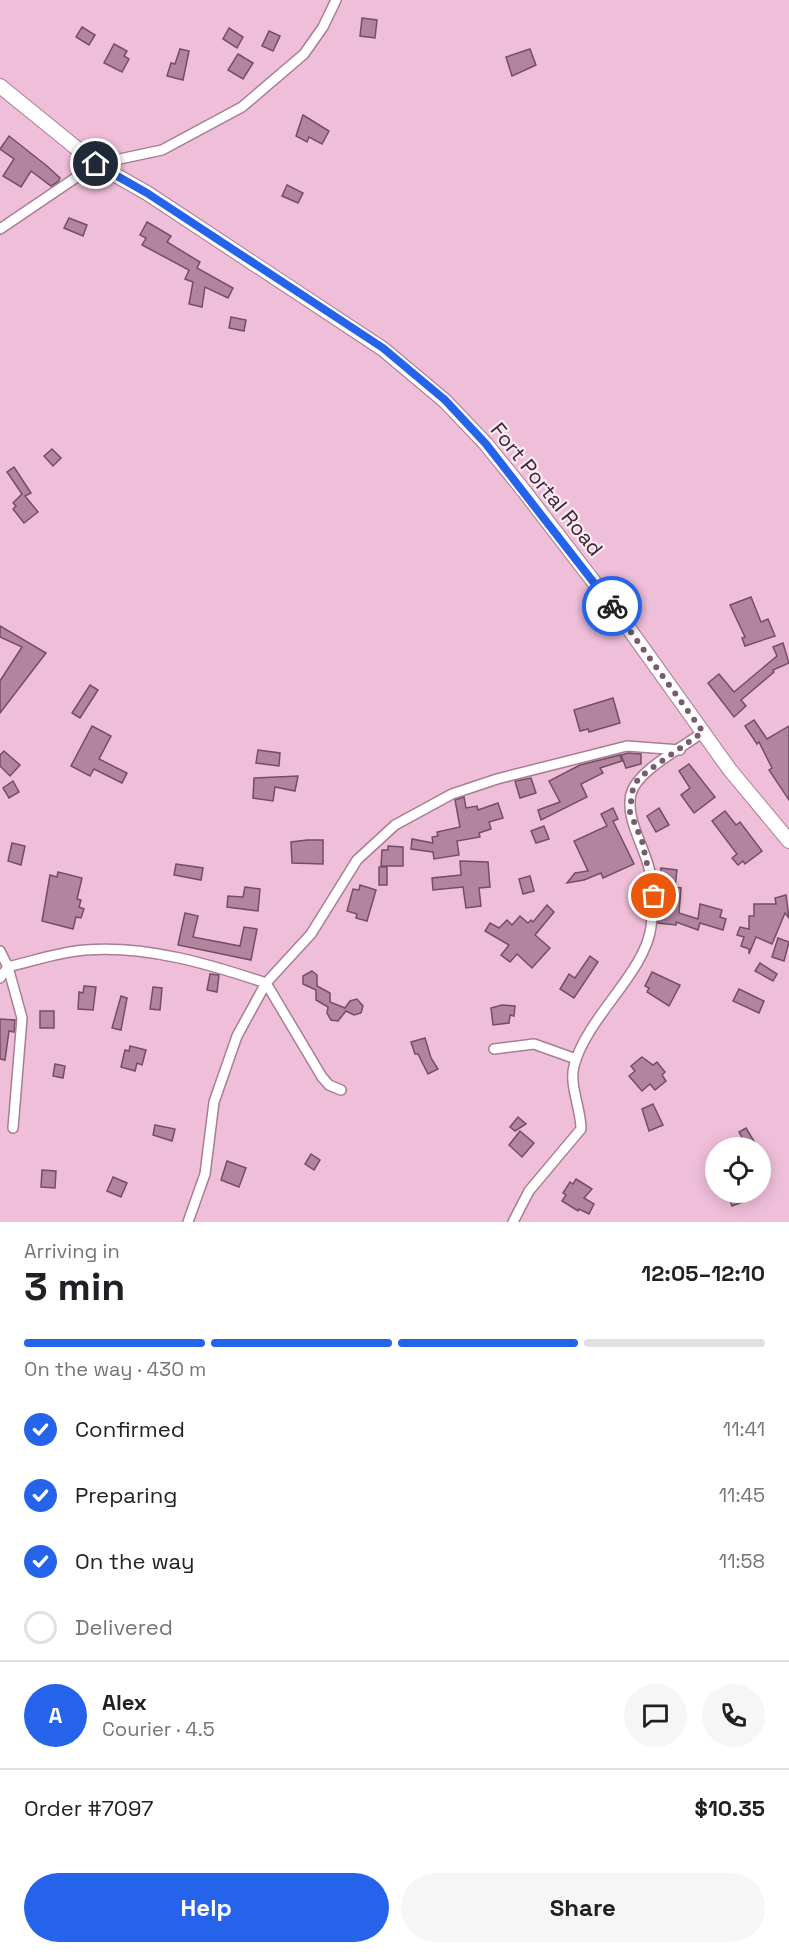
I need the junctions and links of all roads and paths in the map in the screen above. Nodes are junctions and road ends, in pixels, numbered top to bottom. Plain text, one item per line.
1 (336, 0) edge
2 (0, 86) edge
3 (96, 164) junction
4 (0, 229) edge
5 (703, 732) junction
6 (680, 750) junction
7 (789, 841) edge
8 (0, 951) edge
9 (8, 968) junction
10 (0, 978) edge
11 (266, 983) junction
12 (494, 1049) dead end
13 (576, 1059) junction
14 (341, 1090) dead end
15 (13, 1128) dead end
16 (188, 1222) edge
17 (513, 1222) edge

1 - 3 street
2 - 3 main road, Fort Portal Road
3 - 4 street
3 - 5 main road, Fort Portal Road
5 - 6 street
5 - 7 main road, Fort Portal Road
6 - 11 street
6 - 13 street
8 - 9 street
9 - 10 street
9 - 11 street
9 - 15 street
11 - 14 street
11 - 16 street
12 - 13 street
13 - 17 street

